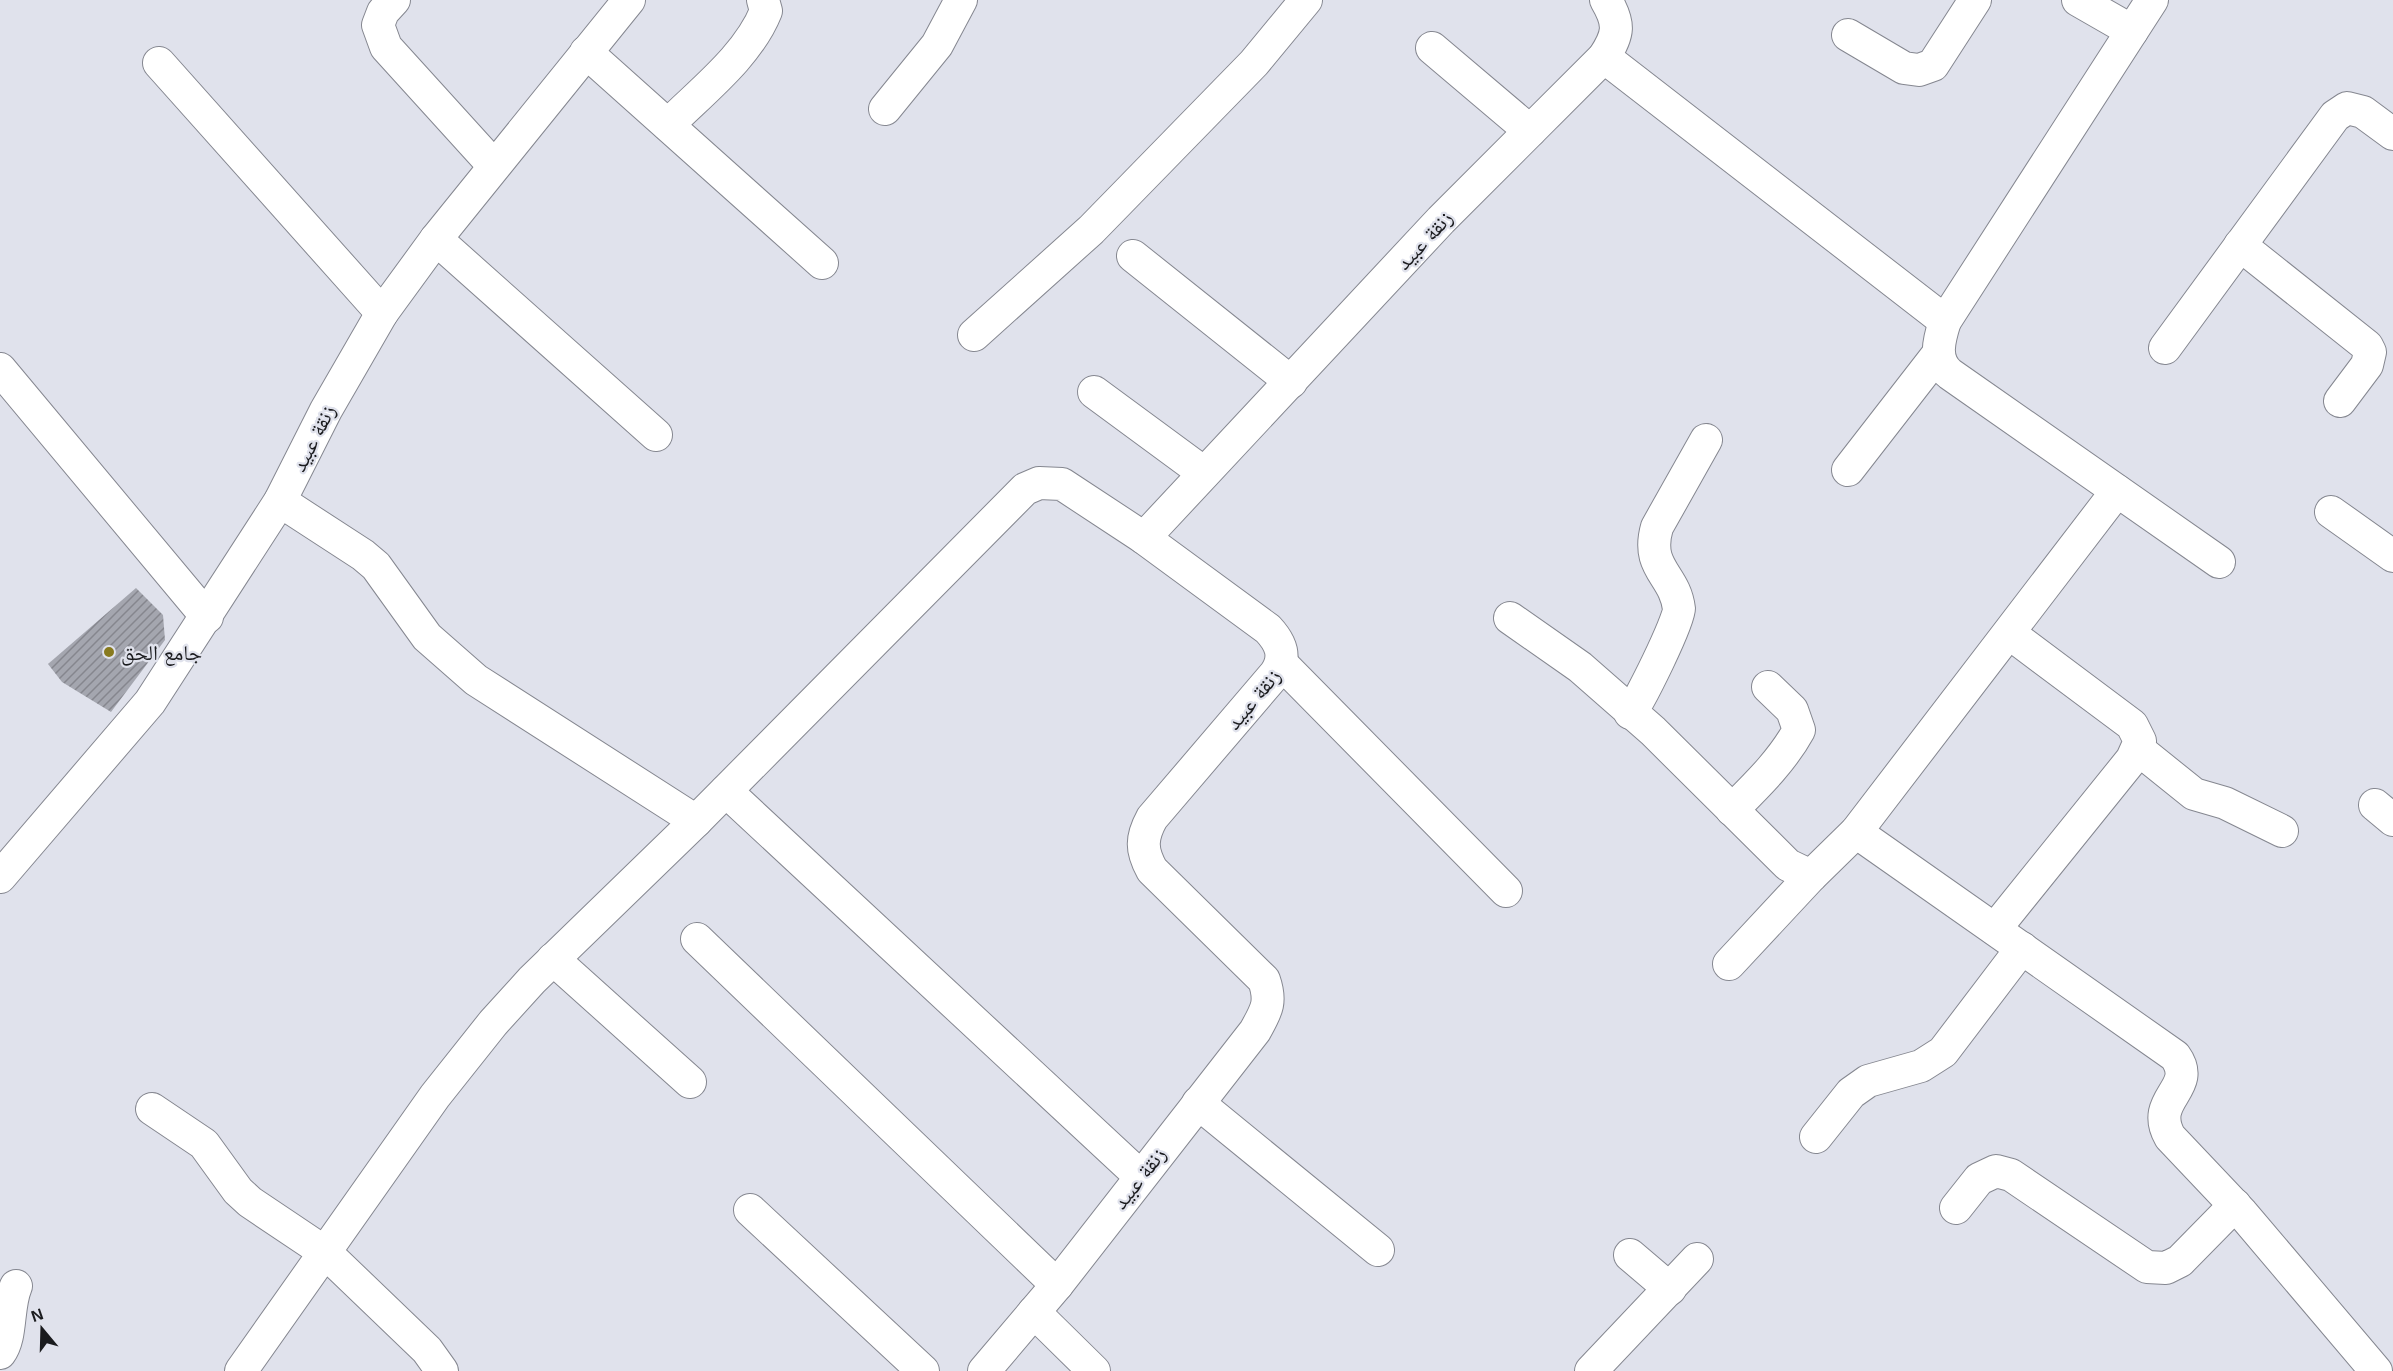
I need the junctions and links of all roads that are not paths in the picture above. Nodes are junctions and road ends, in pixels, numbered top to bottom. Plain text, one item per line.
1 (394, 0) edge
2 (629, 0) edge
3 (763, 0) edge
4 (961, 0) edge
5 (1306, 0) edge
6 (1606, 0) edge
7 (1976, 0) edge
8 (2078, 0) edge
9 (2152, 0) edge
10 (2132, 31) junction
11 (1848, 35) dead end
12 (1432, 48) dead end
13 (586, 52) junction
14 (1604, 57) junction
15 (159, 63) dead end
16 (885, 109) dead end
17 (668, 125) junction
18 (1530, 131) junction
19 (2393, 134) edge
20 (494, 166) junction
21 (436, 239) junction
22 (2240, 245) junction
23 (1133, 256) dead end
24 (822, 263) dead end
25 (382, 313) junction
26 (1944, 321) junction
27 (974, 335) dead end
28 (2165, 348) dead end
29 (1938, 354) junction
30 (1291, 382) junction
31 (4, 383) edge
32 (1094, 392) dead end
33 (2340, 401) dead end
34 (656, 435) dead end
35 (1706, 440) dead end
36 (1848, 471) dead end
37 (1204, 473) junction
38 (2117, 491) junction
39 (280, 501) junction
40 (2331, 512) dead end
41 (1144, 538) junction
42 (2393, 556) edge
43 (2219, 562) dead end
44 (207, 617) junction
45 (1510, 618) dead end
46 (2009, 633) junction
47 (1282, 664) junction
48 (1768, 687) dead end
49 (1630, 713) junction
50 (2138, 749) junction
51 (726, 791) junction
52 (1732, 810) junction
53 (696, 821) junction
54 (2282, 831) dead end
55 (1856, 832) junction
56 (1811, 876) junction
57 (0, 877) edge
58 (1506, 891) dead end
59 (1995, 929) junction
60 (697, 939) dead end
61 (2022, 948) junction
62 (553, 959) junction
63 (1729, 964) dead end
64 (690, 1082) dead end
65 (1198, 1103) junction
66 (152, 1109) dead end
67 (1816, 1137) dead end
68 (1140, 1176) junction
69 (2235, 1204) junction
70 (1956, 1208) dead end
71 (750, 1210) dead end
72 (1378, 1250) dead end
73 (326, 1253) junction
74 (1630, 1255) dead end
75 (1697, 1259) dead end
76 (1057, 1285) junction
77 (16, 1286) dead end
78 (1670, 1289) junction
79 (1035, 1312) junction
80 (0, 1353) edge
81 (2362, 1366) edge
82 (0, 1367) edge
83 (5, 1371) edge
84 (241, 1371) edge
85 (442, 1371) edge
86 (923, 1371) edge
87 (984, 1371) edge
88 (1094, 1371) edge
89 (1591, 1371) edge

1 - 20 street
2 - 13 street, زنقة عبيد
3 - 17 street
4 - 16 street
5 - 27 street
6 - 14 street, زنقة عبيد
7 - 11 street
8 - 10 street
9 - 10 street
10 - 26 street
12 - 18 street
13 - 17 street
13 - 20 street, زنقة عبيد
14 - 18 street, زنقة عبيد
14 - 26 street
15 - 25 street
17 - 24 street
18 - 30 street, زنقة عبيد
19 - 22 street
20 - 21 street, زنقة عبيد
21 - 25 street, زنقة عبيد
21 - 34 street
22 - 28 street
22 - 33 street
23 - 30 street
25 - 39 street, زنقة عبيد
26 - 29 street
29 - 36 street
29 - 38 street
30 - 37 street, زنقة عبيد
31 - 44 street
32 - 37 street
35 - 49 street
37 - 41 street, زنقة عبيد
38 - 43 street
38 - 46 street
39 - 44 street, زنقة عبيد
39 - 53 street
40 - 42 street
41 - 47 street, زنقة عبيد
41 - 51 street
44 - 57 street, زنقة عبيد
45 - 49 street
46 - 50 street
46 - 55 street
47 - 58 street
47 - 65 street, زنقة عبيد
48 - 52 street
49 - 52 street
50 - 54 street
50 - 59 street
51 - 53 street
51 - 68 street
52 - 56 street
53 - 62 street
55 - 56 street
55 - 59 street
56 - 63 street
59 - 61 street
60 - 76 street
61 - 67 street
61 - 69 street
62 - 64 street
62 - 73 street
65 - 68 street, زنقة عبيد
65 - 72 street
66 - 73 street
68 - 76 street, زنقة عبيد
69 - 70 street
69 - 81 street
71 - 86 street
73 - 84 street
73 - 85 street
74 - 78 street
75 - 78 street
76 - 79 street, زنقة عبيد
77 - 80 street
78 - 89 street
79 - 87 street, زنقة عبيد
79 - 88 street
82 - 83 street

